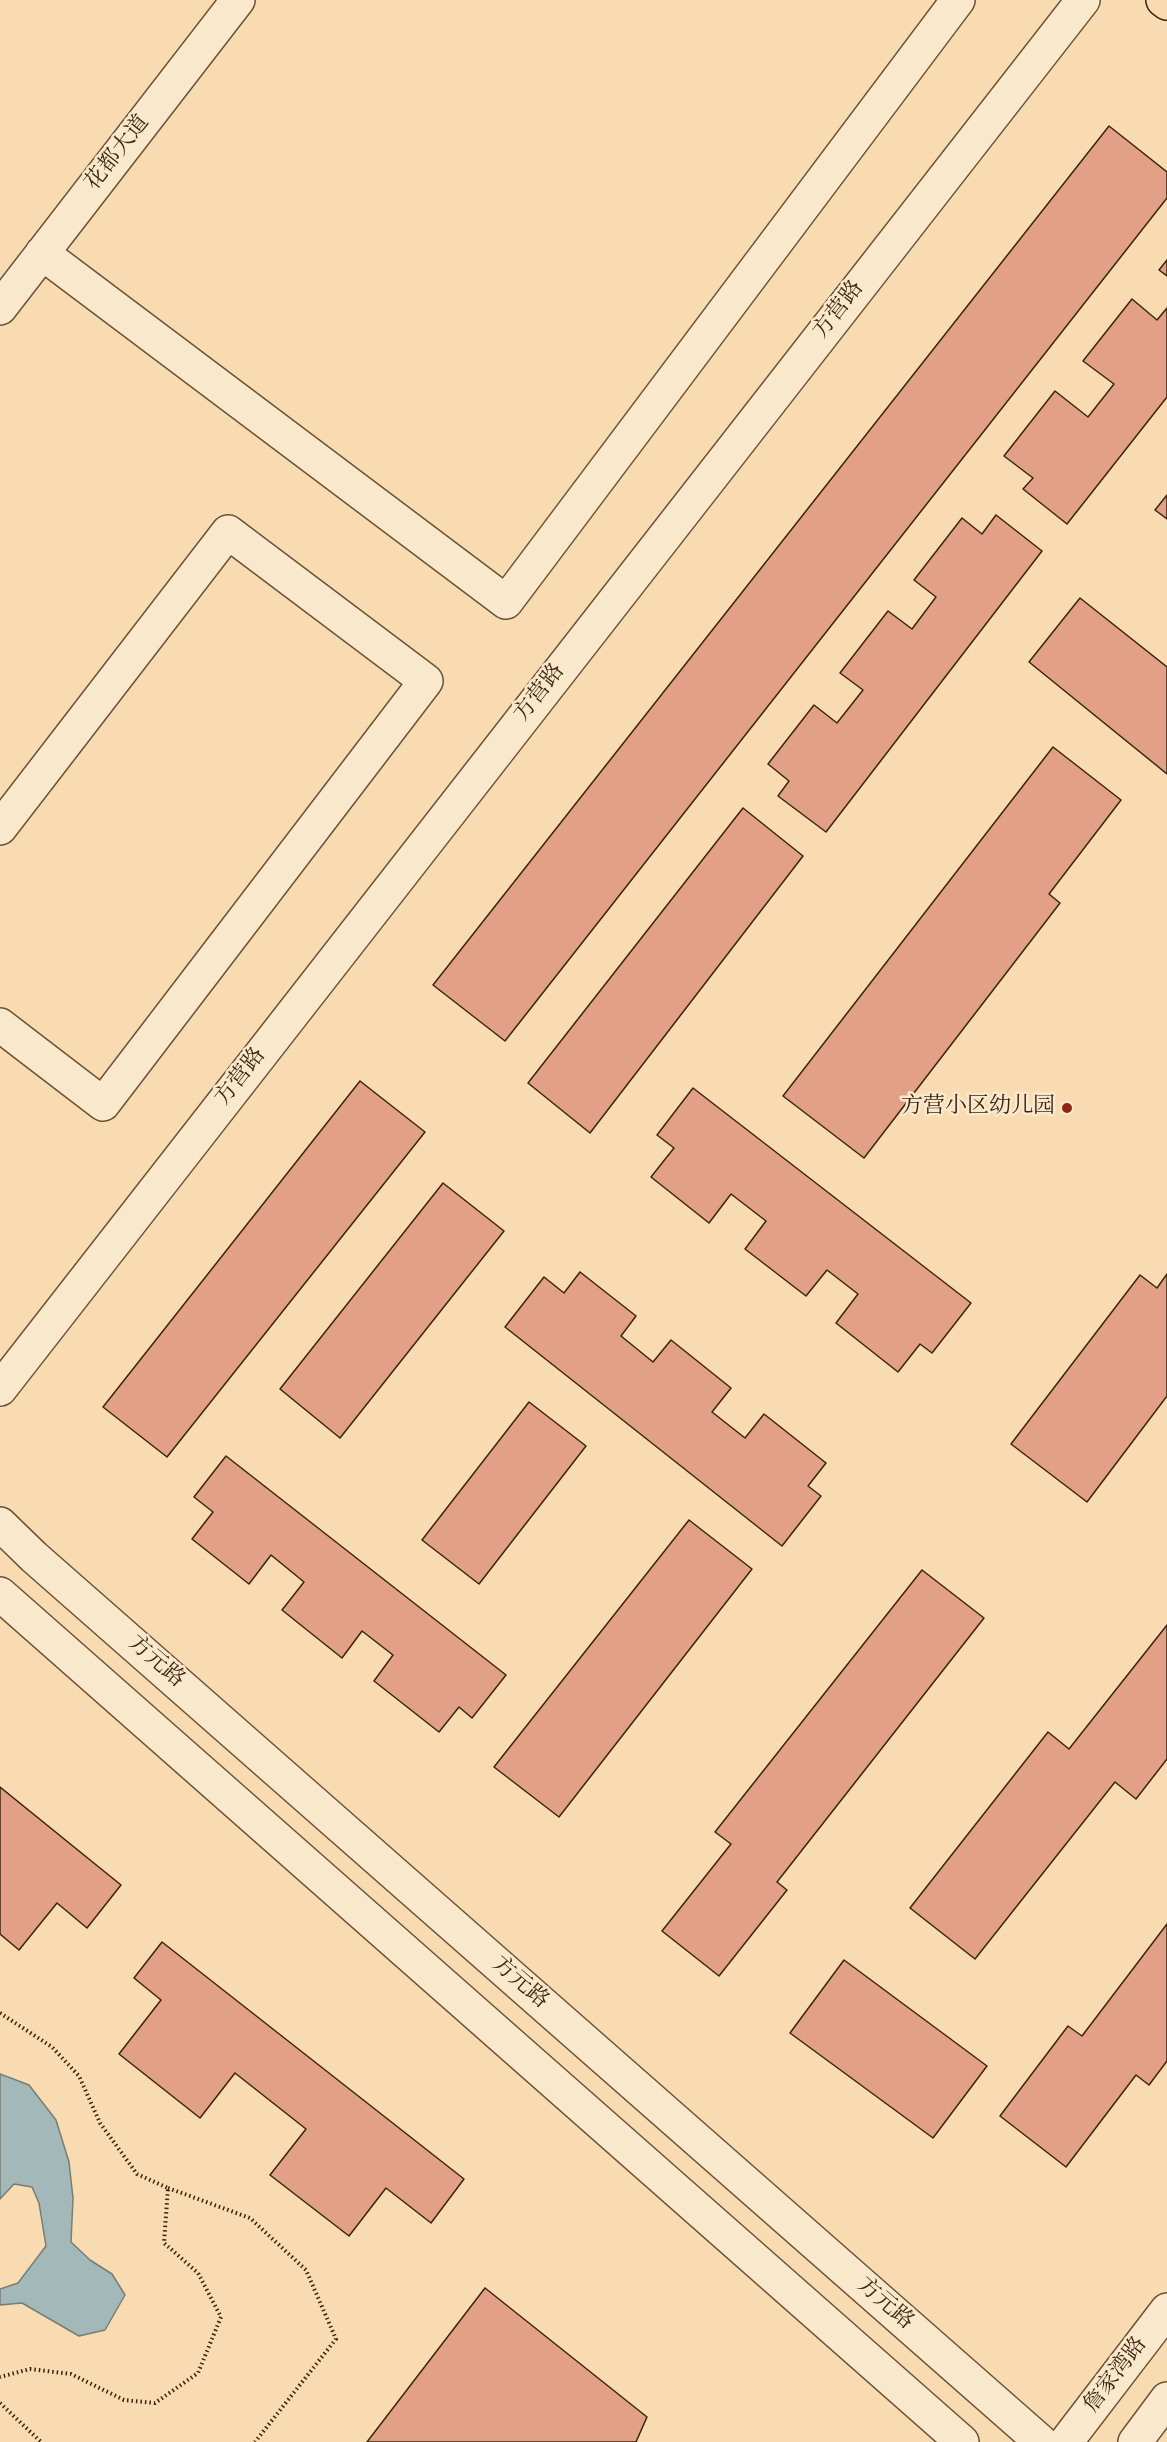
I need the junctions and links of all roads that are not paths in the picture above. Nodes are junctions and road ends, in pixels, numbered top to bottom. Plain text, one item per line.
1 (238, 0) edge
2 (958, 0) edge
3 (1083, 0) edge
4 (1163, 0) edge
5 (1167, 3) edge
6 (42, 253) junction
7 (0, 308) edge
8 (0, 828) edge
9 (0, 1025) edge
10 (0, 1389) edge
11 (0, 1524) edge
12 (0, 1594) edge
13 (1167, 2310) edge
14 (1167, 2399) edge
15 (962, 2442) edge
16 (1041, 2442) edge
17 (1066, 2442) edge
18 (1135, 2442) edge

1 - 6 street, 花都大道
2 - 6 street
3 - 10 street, 方营路
4 - 5 main road
6 - 7 street, 花都大道
8 - 9 street
11 - 16 street, 方元路
12 - 15 street
13 - 17 street, 詹家湾路
14 - 18 street

